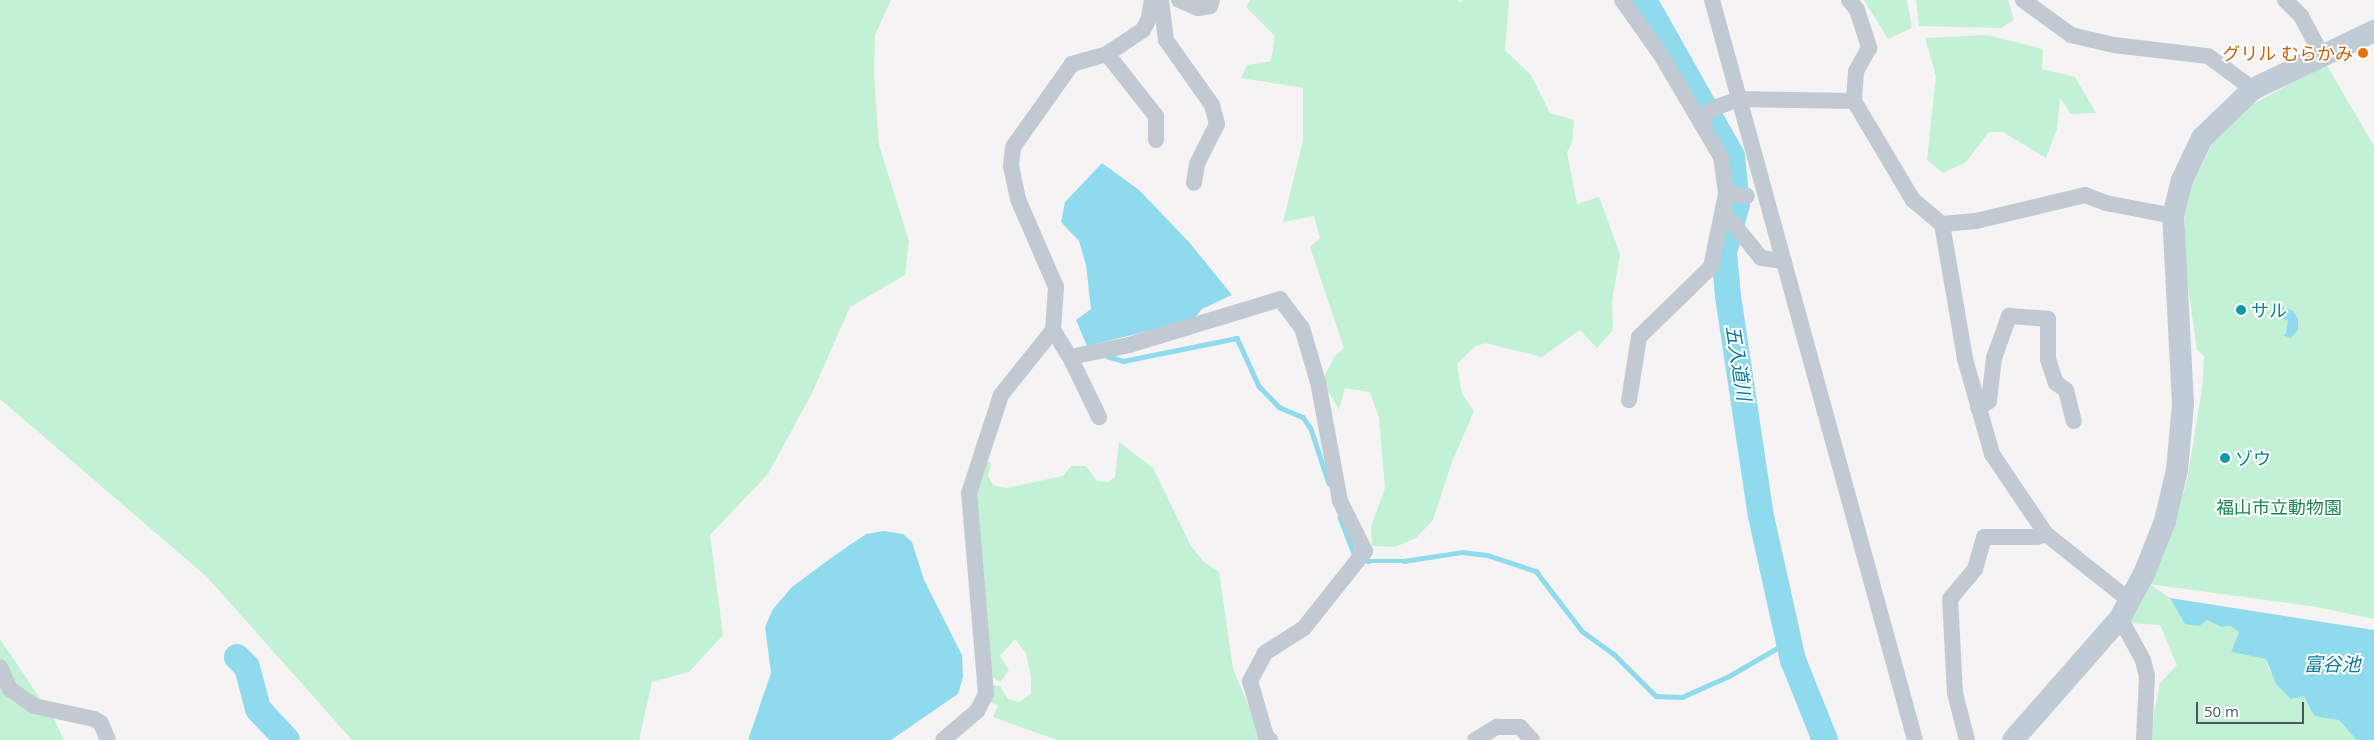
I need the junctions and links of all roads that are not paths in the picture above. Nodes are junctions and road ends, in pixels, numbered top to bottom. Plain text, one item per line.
1 (1152, 0) edge
2 (1161, 0) edge
3 (1179, 0) edge
4 (1212, 0) edge
5 (1622, 0) edge
6 (1712, 0) edge
7 (1849, 0) edge
8 (2023, 0) edge
9 (2285, 0) edge
10 (2374, 31) edge
11 (1107, 54) junction
12 (2322, 56) junction
13 (2253, 90) junction
14 (1739, 99) junction
15 (1854, 101) junction
16 (1700, 119) junction
17 (1156, 140) dead end
18 (1194, 183) dead end
19 (1726, 194) junction
20 (1748, 196) dead end
21 (1723, 211) junction
22 (2172, 216) junction
23 (1942, 224) junction
24 (1784, 261) junction
25 (1053, 330) junction
26 (1070, 356) junction
27 (1629, 400) dead end
28 (1978, 408) junction
29 (1099, 417) dead end
30 (2074, 421) dead end
31 (2046, 534) junction
32 (2124, 609) junction
33 (0, 667) edge
34 (108, 740) edge
35 (943, 740) edge
36 (1270, 740) edge
37 (1475, 740) edge
38 (1532, 740) edge
39 (1914, 740) edge
40 (1967, 740) edge
41 (2013, 740) edge
42 (2144, 740) edge

1 - 11 street
2 - 18 street
3 - 4 street
5 - 16 street
6 - 14 street
7 - 15 street
8 - 13 street
9 - 12 street
10 - 12 street
11 - 17 street
11 - 25 street
12 - 13 street
13 - 22 street
14 - 15 street
14 - 16 street
14 - 24 street
15 - 23 street
16 - 19 street
19 - 20 street
19 - 21 street
21 - 24 street
21 - 27 street
22 - 23 street
22 - 32 street
23 - 28 street
24 - 39 street
25 - 26 street
25 - 35 street
26 - 29 street
26 - 36 street
28 - 30 street
28 - 31 street
31 - 32 street
31 - 40 street
32 - 41 street
32 - 42 street
33 - 34 street
37 - 38 street

